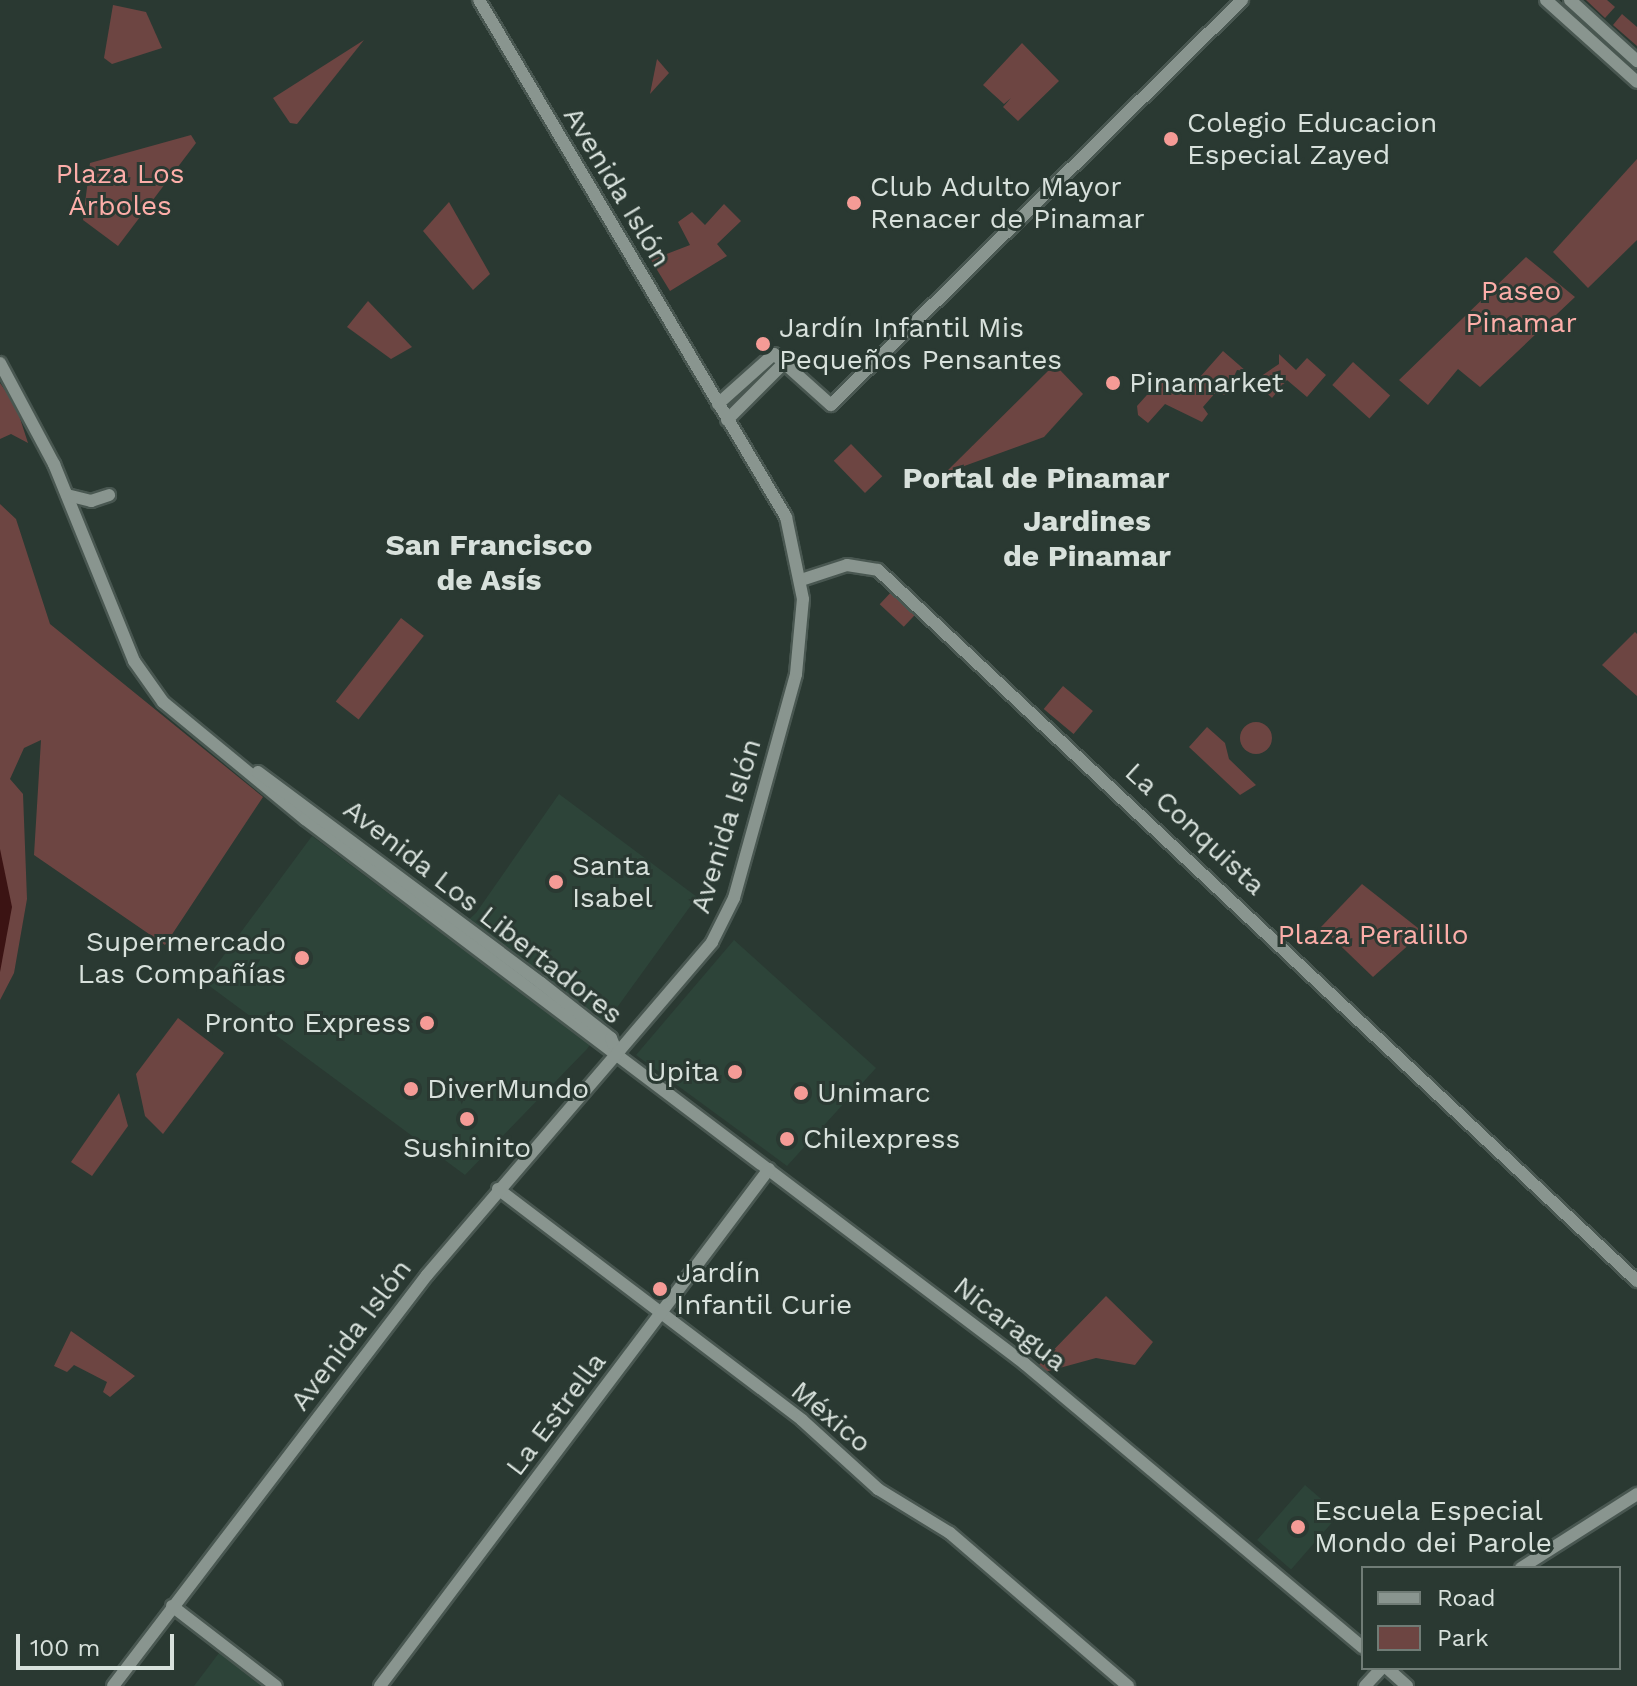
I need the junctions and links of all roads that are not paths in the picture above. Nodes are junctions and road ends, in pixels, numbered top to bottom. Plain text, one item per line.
1 (479, 0) edge
2 (1242, 0) edge
3 (1546, 0) edge
4 (1570, 0) edge
5 (1637, 61) edge
6 (1637, 82) edge
7 (786, 361) junction
8 (0, 363) edge
9 (718, 404) junction
10 (727, 420) junction
11 (67, 495) junction
12 (109, 495) dead end
13 (801, 580) junction
14 (617, 1052) junction
15 (769, 1169) junction
16 (498, 1189) junction
17 (1637, 1281) edge
18 (661, 1314) junction
19 (1637, 1494) edge
20 (1524, 1566) edge
21 (172, 1606) junction
22 (1361, 1646) edge
23 (1382, 1670) edge
24 (1387, 1670) edge
25 (113, 1686) edge
26 (276, 1686) edge
27 (380, 1686) edge
28 (1128, 1686) edge
29 (1365, 1686) edge
30 (1407, 1686) edge

1 - 9 main road, Avenida Islón
2 - 7 main road
3 - 6 main road
4 - 5 main road
7 - 9 main road
7 - 10 main road
8 - 11 main road, Avenida Los Libertadores
9 - 10 main road, Avenida Islón
10 - 13 main road, Avenida Islón
11 - 12 main road
11 - 14 main road, Avenida Los Libertadores
13 - 14 main road, Avenida Islón
13 - 17 main road, La Conquista
14 - 15 main road, Nicaragua
14 - 16 main road, Avenida Islón
15 - 18 main road, La Estrella
15 - 22 main road, Nicaragua
16 - 18 main road, México
16 - 21 main road, Avenida Islón
18 - 27 main road, La Estrella
18 - 28 main road, México
19 - 20 main road
21 - 25 main road, Avenida Islón
21 - 26 main road
23 - 29 main road
24 - 30 main road

